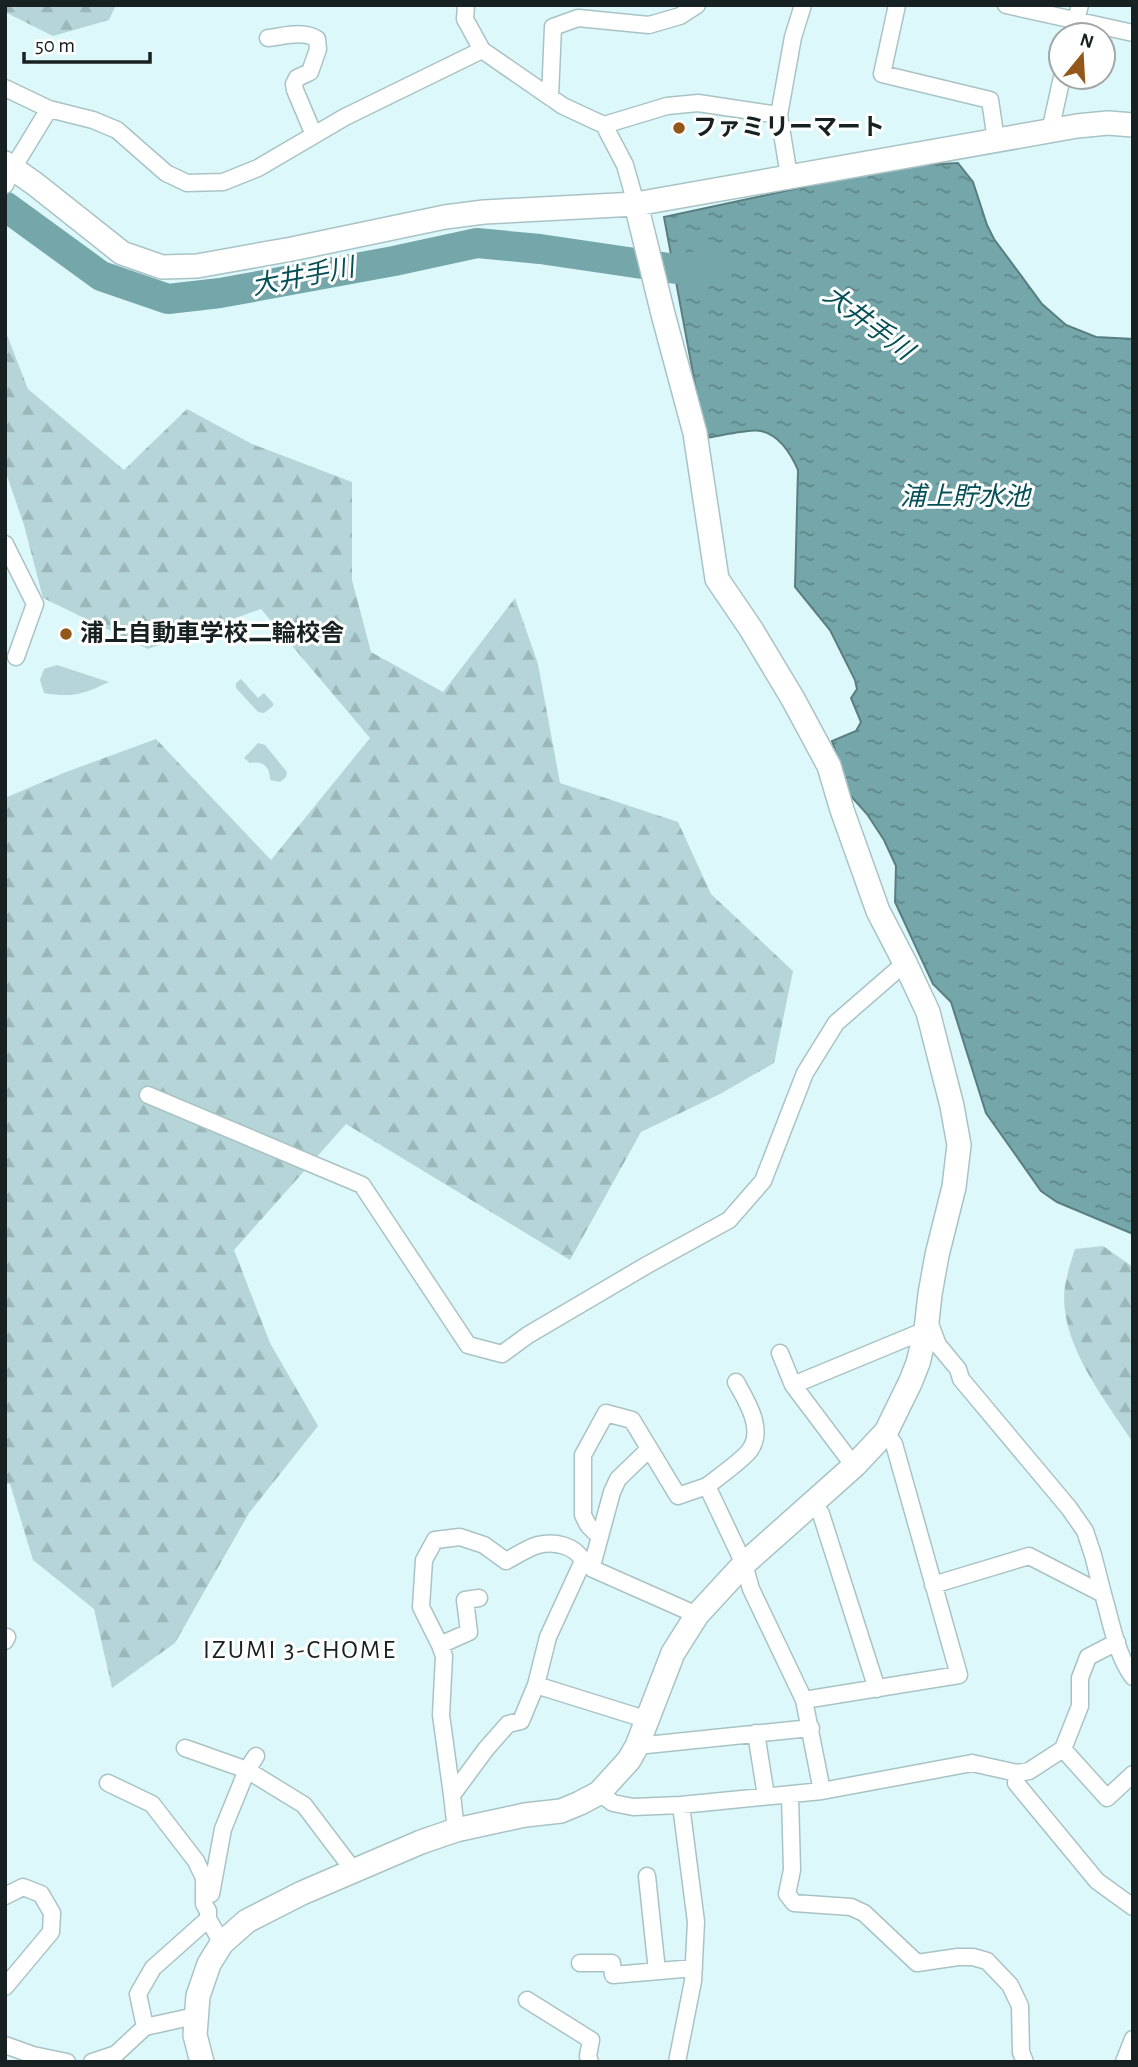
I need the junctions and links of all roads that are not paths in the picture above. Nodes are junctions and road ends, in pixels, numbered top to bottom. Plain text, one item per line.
1 (466, 5) edge
2 (697, 5) edge
3 (803, 5) edge
4 (897, 5) edge
5 (1006, 5) edge
6 (1053, 21) edge
7 (268, 38) dead end
8 (482, 50) junction
9 (5, 88) edge
10 (1059, 91) edge
11 (550, 97) junction
12 (49, 110) junction
13 (779, 115) junction
14 (604, 125) junction
15 (1133, 125) edge
16 (1050, 131) junction
17 (314, 135) junction
18 (996, 140) junction
19 (8, 172) edge
20 (789, 176) junction
21 (636, 204) junction
22 (5, 544) edge
23 (16, 657) dead end
24 (905, 963) junction
25 (148, 1095) dead end
26 (927, 1324) junction
27 (780, 1353) dead end
28 (736, 1382) dead end
29 (793, 1385) junction
30 (886, 1432) junction
31 (648, 1450) junction
32 (854, 1466) junction
33 (707, 1486) junction
34 (813, 1502) junction
35 (600, 1537) junction
36 (583, 1560) junction
37 (744, 1564) junction
38 (933, 1585) junction
39 (1103, 1594) junction
40 (479, 1598) dead end
41 (696, 1615) junction
42 (1117, 1642) junction
43 (440, 1645) junction
44 (1133, 1678) edge
45 (536, 1685) junction
46 (877, 1689) junction
47 (804, 1700) junction
48 (648, 1720) junction
49 (811, 1728) junction
50 (756, 1733) junction
51 (637, 1746) junction
52 (185, 1748) dead end
53 (1063, 1749) junction
54 (251, 1763) junction
55 (1017, 1773) junction
56 (1133, 1774) edge
57 (108, 1783) dead end
58 (822, 1791) junction
59 (599, 1793) junction
60 (452, 1795) junction
61 (790, 1795) junction
62 (766, 1796) junction
63 (681, 1805) junction
64 (456, 1830) junction
65 (354, 1871) junction
66 (647, 1876) dead end
67 (5, 1896) edge
68 (1133, 1906) edge
69 (208, 1915) junction
70 (222, 1943) junction
71 (580, 1963) dead end
72 (694, 1968) junction
73 (657, 1971) junction
74 (5, 1987) edge
75 (527, 2000) dead end
76 (195, 2015) junction
77 (145, 2027) junction
78 (1133, 2039) edge
79 (5, 2045) edge
80 (67, 2062) edge
81 (92, 2062) edge
82 (202, 2062) edge
83 (590, 2062) edge
84 (677, 2062) edge
85 (1025, 2062) edge
86 (1124, 2062) edge

1 - 8 street
2 - 11 street
3 - 13 street
4 - 18 street
5 - 6 street
7 - 17 street
8 - 11 street
8 - 17 street
9 - 12 street
10 - 16 street
11 - 14 street
12 - 17 street
12 - 19 street
13 - 14 street
13 - 20 street
14 - 21 street
15 - 16 street
16 - 18 street
18 - 20 street
19 - 21 street
20 - 21 street
21 - 24 street
22 - 23 street
24 - 25 street
24 - 26 street
26 - 29 street
26 - 30 street
26 - 39 street
27 - 29 street
28 - 33 street
29 - 32 street
30 - 32 street
30 - 38 street
31 - 33 street
31 - 35 street
31 - 35 street
32 - 34 street
33 - 37 street
34 - 37 street
34 - 46 street
35 - 36 street
36 - 41 street
36 - 43 street
36 - 45 street
37 - 41 street
37 - 47 street
38 - 39 street
38 - 46 street
39 - 42 street
40 - 43 street
41 - 48 street
42 - 44 street
42 - 53 street
43 - 60 street
45 - 48 street
45 - 60 street
46 - 47 street
47 - 49 street
48 - 51 street
49 - 50 street
49 - 58 street
50 - 51 street
50 - 62 street
51 - 59 street
52 - 54 street
53 - 55 street
53 - 56 street
54 - 65 street
54 - 69 street
55 - 58 street
55 - 68 street
57 - 69 street
58 - 61 street
59 - 63 street
59 - 64 street
60 - 64 street
61 - 62 street
61 - 85 street
62 - 63 street
63 - 72 street
64 - 65 street
65 - 70 street
66 - 73 street
67 - 74 street
69 - 70 street
69 - 77 street
70 - 76 street
71 - 73 street
72 - 73 street
72 - 84 street
75 - 83 street
76 - 77 street
76 - 82 street
77 - 81 street
78 - 86 street
79 - 80 street

